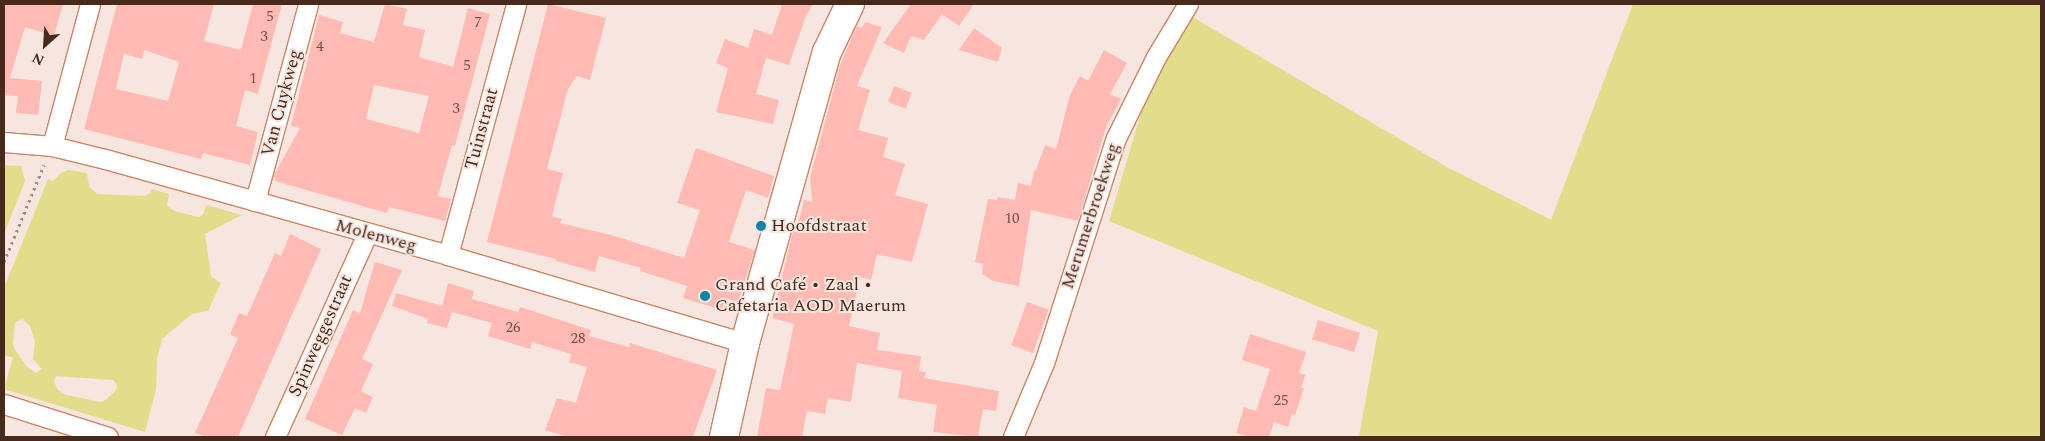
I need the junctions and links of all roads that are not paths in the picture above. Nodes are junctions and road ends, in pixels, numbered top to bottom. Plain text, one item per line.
1 (90, 4) edge
2 (308, 4) edge
3 (516, 4) edge
4 (850, 4) edge
5 (1188, 4) edge
6 (4, 142) edge
7 (52, 146) junction
8 (255, 201) junction
9 (367, 234) junction
10 (448, 255) junction
11 (745, 343) junction
12 (4, 404) edge
13 (108, 437) edge
14 (275, 437) edge
15 (724, 437) edge
16 (1013, 437) edge

1 - 7 street
2 - 8 street, Van Cuykweg
3 - 10 street, Tuinstraat
4 - 11 street
5 - 16 street, Merumerbroekweg
6 - 7 street, Molenweg
7 - 8 street, Molenweg
8 - 9 street, Molenweg
9 - 10 street, Molenweg
9 - 14 street, Spinweggestraat
10 - 11 street, Molenweg
11 - 15 street
12 - 13 street

